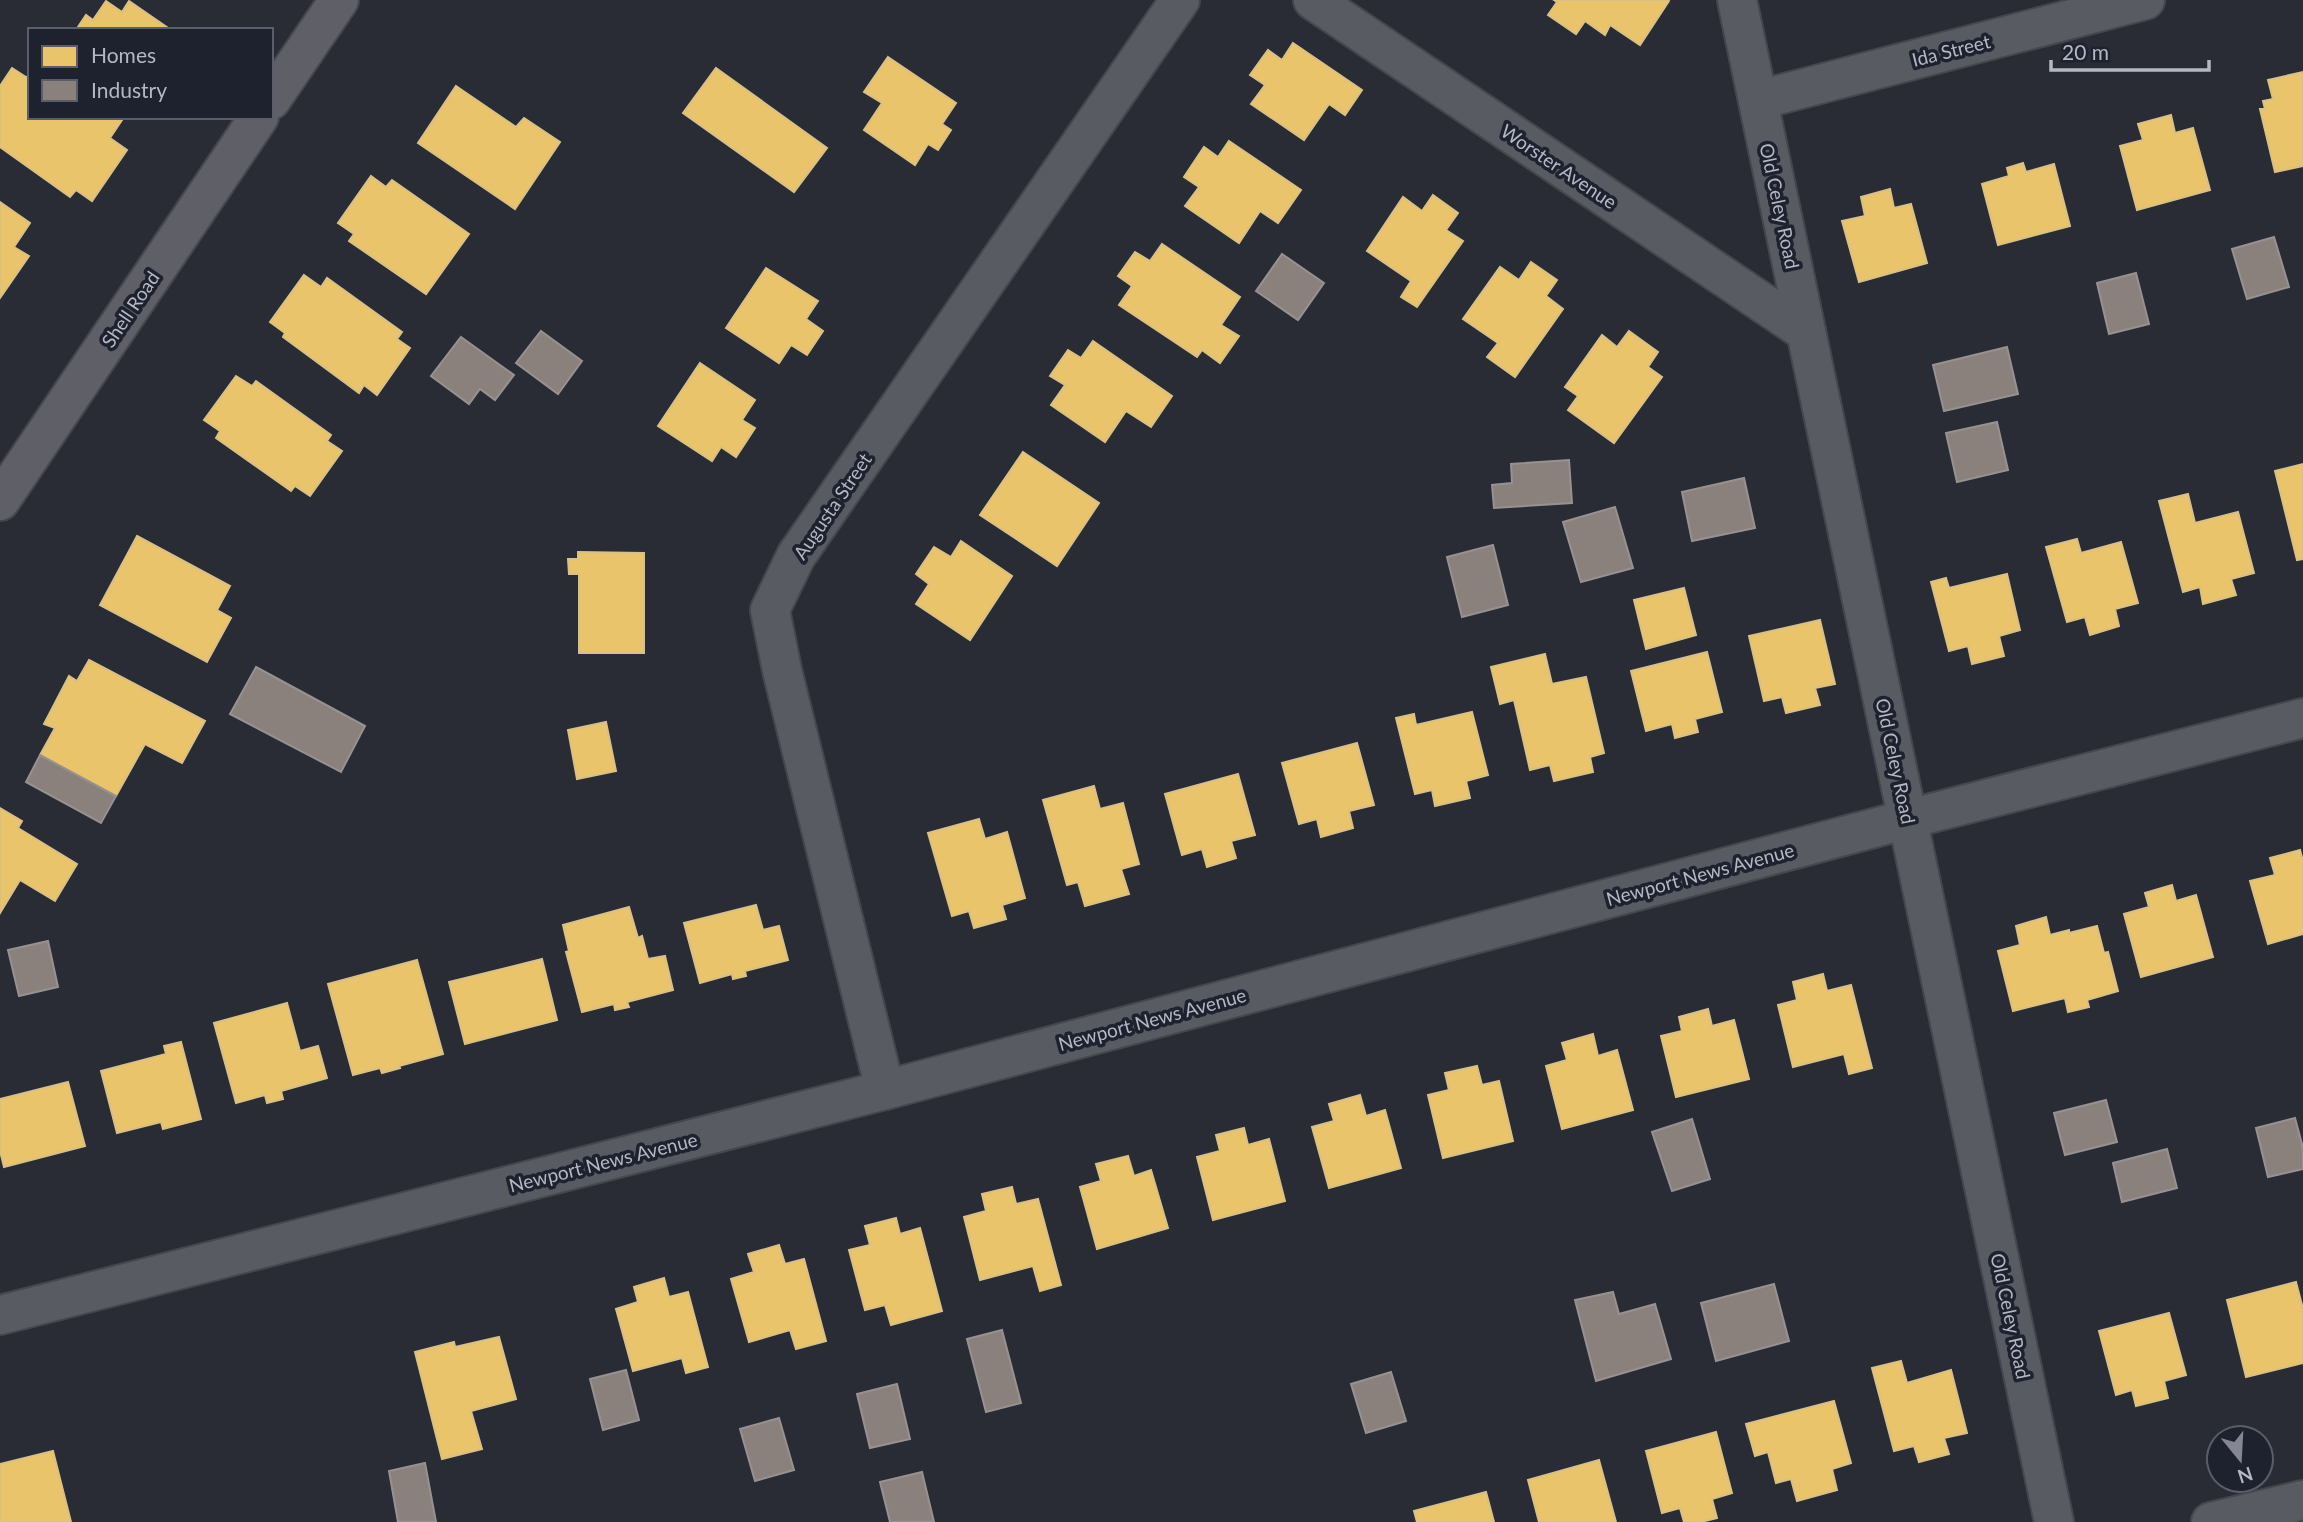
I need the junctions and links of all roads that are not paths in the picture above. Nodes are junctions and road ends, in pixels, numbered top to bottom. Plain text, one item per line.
1 (338, 0) edge
2 (1180, 0) edge
3 (1313, 0) edge
4 (1737, 0) edge
5 (2145, 0) edge
6 (273, 97) edge
7 (1758, 100) junction
8 (258, 119) edge
9 (1806, 332) junction
10 (0, 501) edge
11 (2303, 718) edge
12 (1908, 819) junction
13 (885, 1090) junction
14 (0, 1315) edge
15 (2303, 1500) edge
16 (2054, 1522) edge
17 (2211, 1522) edge

1 - 6 street
2 - 13 street, Augusta Street
3 - 9 street, Worster Avenue
4 - 7 street, Old Celey Road
5 - 7 street, Ida Street
7 - 9 street, Old Celey Road
8 - 10 street, Shell Road
9 - 12 street, Old Celey Road
11 - 12 street, Newport News Avenue
12 - 13 street, Newport News Avenue
12 - 16 street, Old Celey Road
13 - 14 street, Newport News Avenue
15 - 17 street

